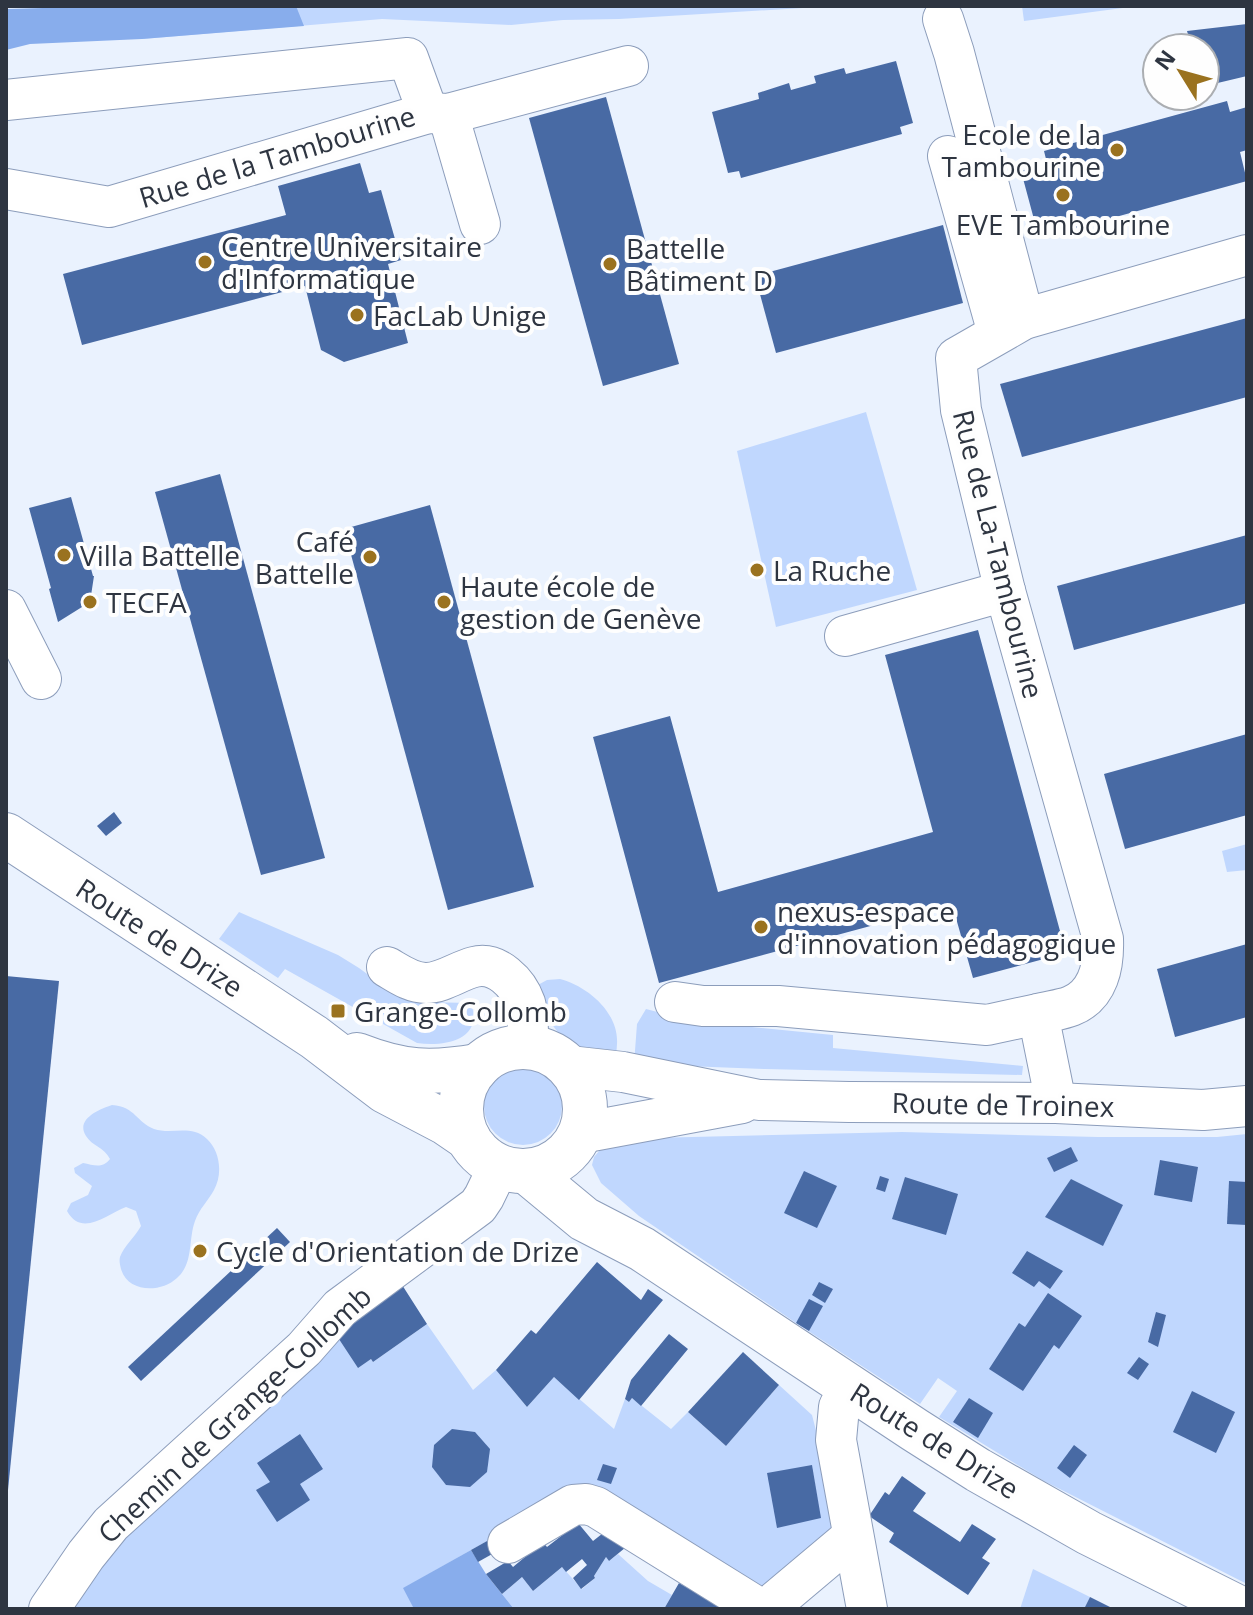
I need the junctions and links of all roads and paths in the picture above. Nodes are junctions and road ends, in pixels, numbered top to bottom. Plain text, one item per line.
1 (943, 19) dead end
2 (628, 66) dead end
3 (6, 100) edge
4 (438, 114) junction
5 (948, 156) dead end
6 (6, 189) edge
7 (480, 224) dead end
8 (1247, 255) edge
9 (1011, 326) junction
10 (1005, 591) junction
11 (6, 610) edge
12 (845, 636) dead end
13 (41, 679) dead end
14 (6, 835) edge
15 (387, 967) dead end
16 (675, 1002) dead end
17 (1038, 1014) junction
18 (314, 1037) junction
19 (529, 1047) junction
20 (478, 1066) junction
21 (569, 1066) junction
22 (759, 1100) junction
23 (1056, 1103) junction
24 (1247, 1106) edge
25 (527, 1153) junction
26 (850, 1387) junction
27 (852, 1537) junction
28 (508, 1543) dead end
29 (49, 1609) edge
30 (867, 1609) edge
31 (1241, 1609) edge

1 - 9 street
2 - 4 street
3 - 4 street, Rue de la Tambourine
4 - 6 street, Rue de la Tambourine
4 - 7 street
5 - 9 street
8 - 9 street, Rue de La-Tambourine
9 - 10 street, Rue de La-Tambourine
10 - 12 street
10 - 17 street, Rue de La-Tambourine
11 - 13 street
14 - 18 main road, Route de Drize
15 - 19 street
16 - 17 street, Rue de La-Tambourine
17 - 23 street
18 - 20 main road, Route de Drize
18 - 25 main road, Route de Drize
19 - 20 main road, Route de Drize
19 - 21 main road
20 - 25 main road
21 - 22 street, Route de Troinex
21 - 25 main road
22 - 23 street, Route de Troinex
22 - 25 street, Route de Troinex
23 - 24 street, Route de Troinex
25 - 26 main road, Route de Drize
25 - 29 street, Chemin de Grange-Collomb
26 - 27 street
26 - 31 main road, Route de Drize
27 - 28 street
27 - 30 street

